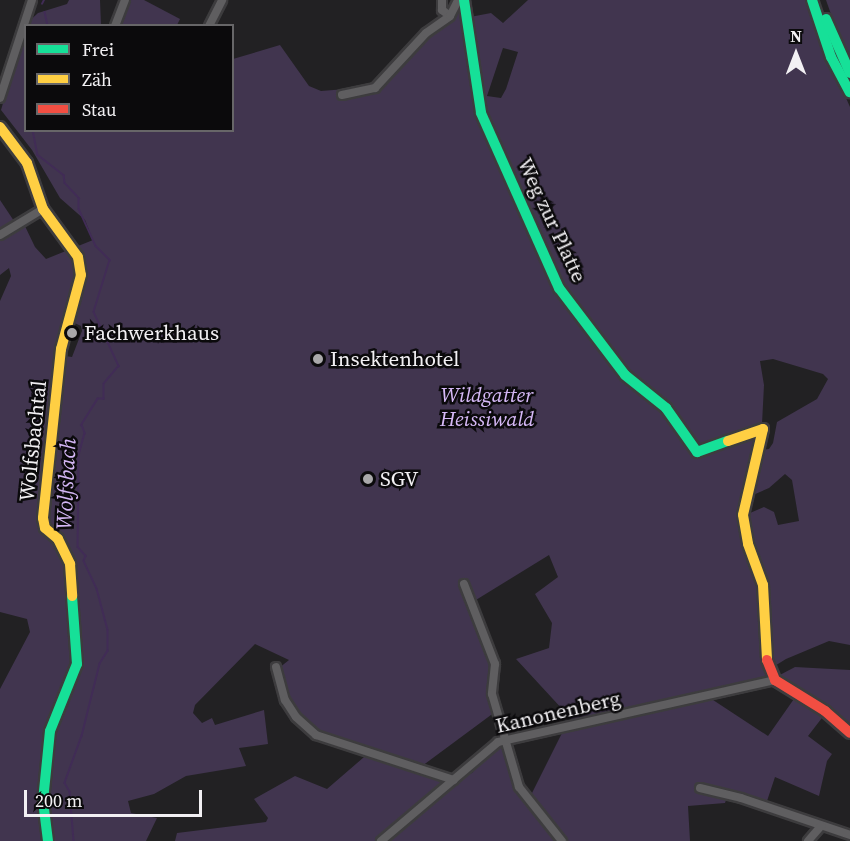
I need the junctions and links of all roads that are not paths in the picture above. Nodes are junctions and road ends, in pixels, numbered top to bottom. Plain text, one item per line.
1 (32, 0) edge
2 (125, 0) edge
3 (222, 0) edge
4 (442, 0) edge
5 (458, 0) edge
6 (464, 0) edge
7 (812, 0) edge
8 (820, 0) edge
9 (450, 16) junction
10 (24, 24) edge
11 (24, 24) edge
12 (116, 24) edge
13 (210, 24) edge
14 (850, 73) edge
15 (850, 92) edge
16 (342, 96) dead end
17 (0, 98) edge
18 (0, 127) edge
19 (43, 209) junction
20 (0, 235) edge
21 (464, 584) dead end
22 (276, 667) dead end
23 (772, 676) junction
24 (850, 733) edge
25 (505, 741) junction
26 (454, 780) junction
27 (700, 788) dead end
28 (820, 826) junction
29 (850, 835) edge
30 (48, 841) edge
31 (381, 841) edge
32 (562, 841) edge
33 (808, 841) edge

1 - 10 street
2 - 12 street
3 - 13 street
4 - 9 street
5 - 9 street
6 - 23 street, Weg zur Platte
7 - 15 street
8 - 14 street
9 - 16 street
11 - 17 street
18 - 19 street, Wolfsbachtal
19 - 20 street
19 - 30 street, Wolfsbachtal
21 - 25 street
22 - 26 street
23 - 24 street
23 - 25 street, Kanonenberg
25 - 26 street, Kanonenberg
25 - 32 street
26 - 31 street, Kanonenberg
27 - 28 street
28 - 29 street
28 - 33 street

